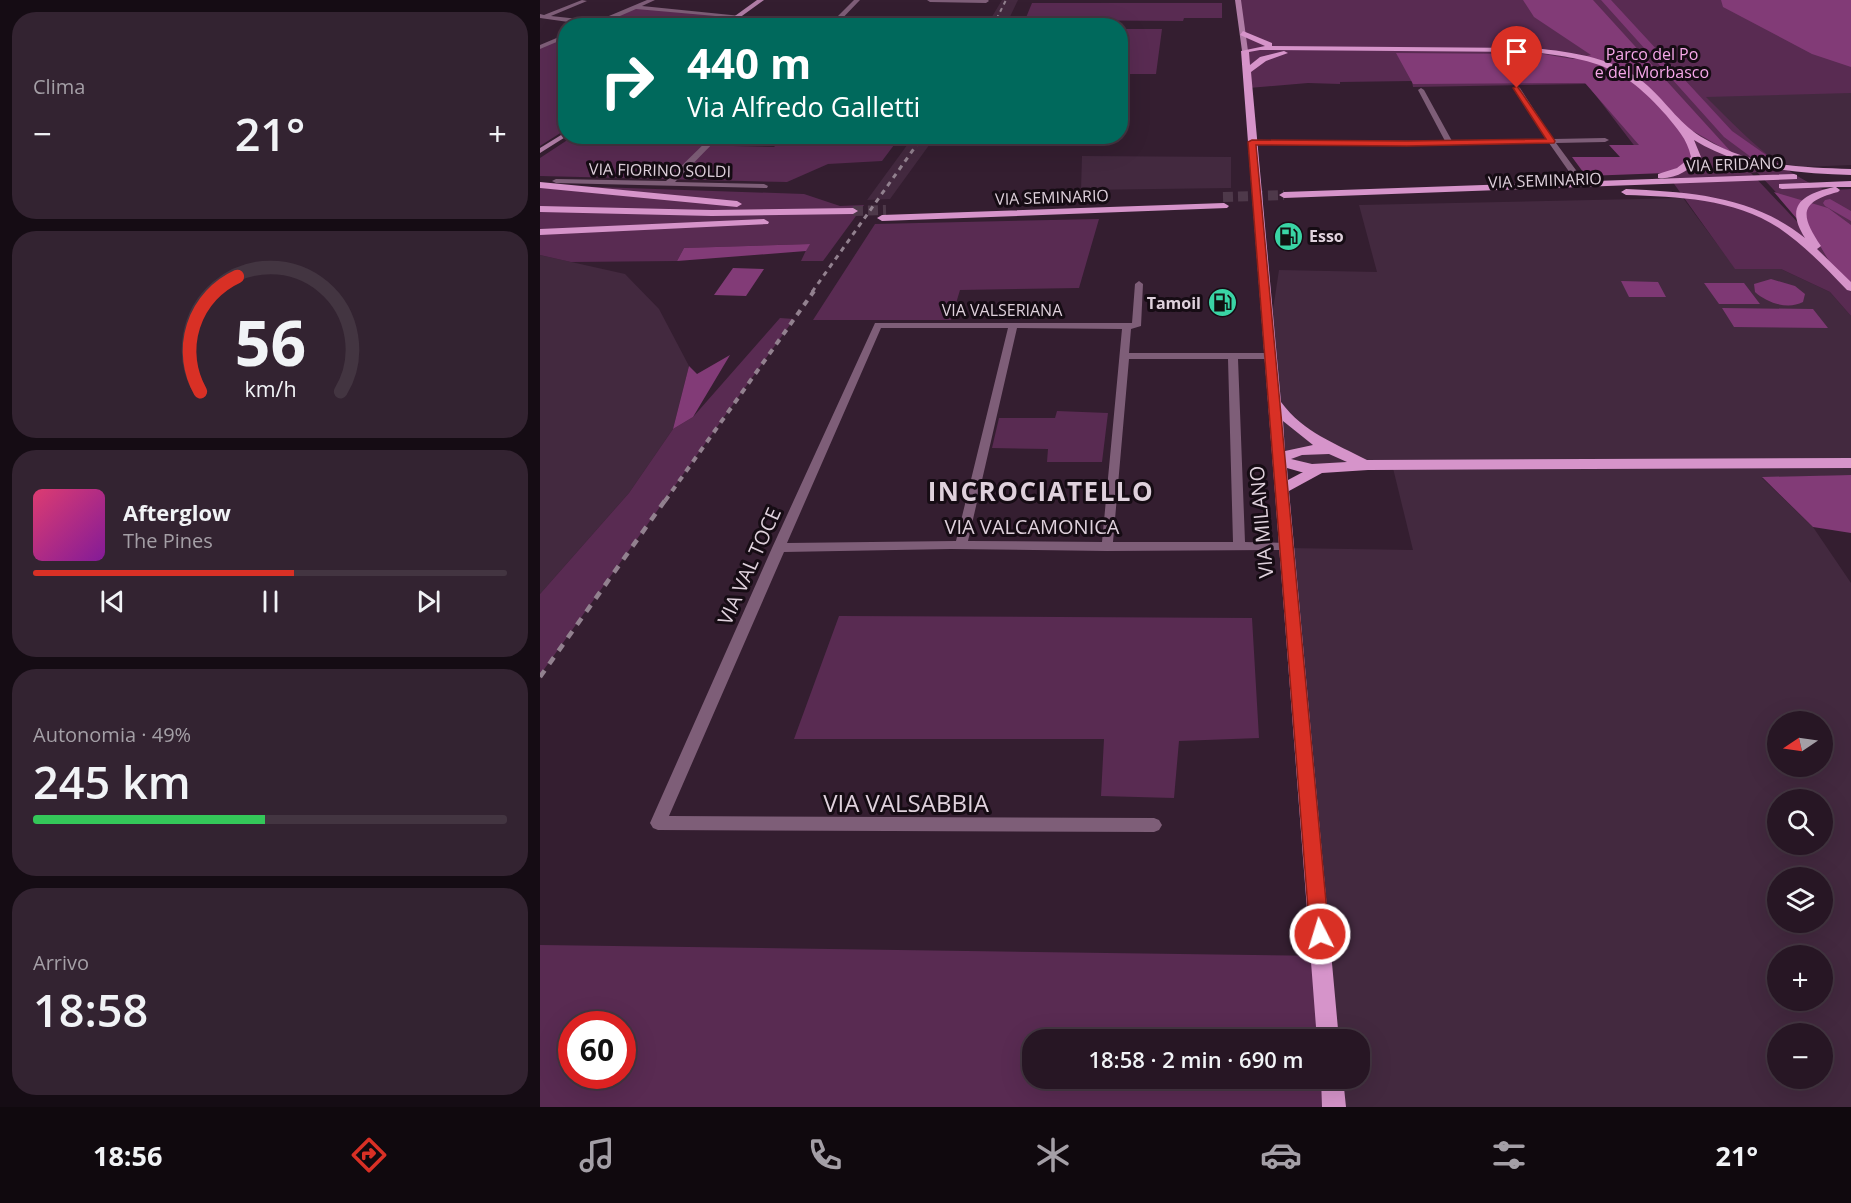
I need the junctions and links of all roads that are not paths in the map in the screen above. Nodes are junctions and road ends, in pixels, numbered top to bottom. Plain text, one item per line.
1 (652, 0) edge
2 (761, 0) edge
3 (857, 0) edge
4 (930, 0) edge
5 (1238, 0) edge
6 (584, 1) edge
7 (986, 1) edge
8 (634, 7) junction
9 (541, 16) edge
10 (738, 16) junction
11 (609, 18) edge
12 (735, 18) edge
13 (839, 18) edge
14 (558, 19) edge
15 (1243, 33) junction
16 (558, 39) edge
17 (540, 47) edge
18 (1245, 51) junction
19 (1283, 51) junction
20 (1247, 71) junction
21 (1517, 88) dead end
22 (1420, 90) dead end
23 (1682, 127) junction
24 (558, 139) edge
25 (1551, 141) junction
26 (1605, 141) dead end
27 (1252, 142) junction
28 (1450, 143) junction
29 (709, 144) edge
30 (540, 151) edge
31 (1851, 174) edge
32 (1580, 181) dead end
33 (540, 183) edge
34 (558, 184) junction
35 (668, 184) junction
36 (1851, 184) edge
37 (764, 186) dead end
38 (1623, 187) junction
39 (1851, 188) edge
40 (1284, 200) tunnel mouth
41 (1224, 202) tunnel mouth
42 (540, 209) edge
43 (806, 212) junction
44 (884, 214) tunnel mouth
45 (540, 218) edge
46 (770, 221) junction
47 (540, 232) edge
48 (1840, 277) junction
49 (1139, 284) dead end
50 (1851, 288) edge
51 (878, 325) joint
52 (1013, 326) junction
53 (1127, 326) junction
54 (1124, 356) junction
55 (1233, 356) junction
56 (1271, 356) junction
57 (1275, 403) junction
58 (1330, 450) junction
59 (1280, 460) junction
60 (1851, 463) edge
61 (1368, 465) junction
62 (1317, 470) junction
63 (1282, 489) junction
64 (961, 545) junction
65 (1239, 546) junction
66 (1107, 547) junction
67 (1287, 547) junction
68 (778, 548) junction
69 (658, 823) joint
70 (1154, 825) dead end
71 (1327, 1029) edge
72 (1333, 1089) edge
73 (1334, 1107) edge

1 - 8 street
2 - 10 main road
3 - 13 street
4 - 7 street
5 - 15 main road, VIA MILANO
6 - 9 street
8 - 10 street
8 - 11 street
9 - 14 street
10 - 12 main road
15 - 18 main road, VIA MILANO
15 - 19 main road
16 - 17 street
18 - 19 main road
18 - 20 main road, VIA MILANO
19 - 20 main road
19 - 23 main road
20 - 27 main road, VIA MILANO
21 - 25 street
22 - 28 street
23 - 31 main road
23 - 38 main road
24 - 30 main road
25 - 26 street
25 - 28 street
25 - 32 street
27 - 28 street
27 - 56 main road, VIA MILANO
29 - 35 street
31 - 38 main road, VIA ERIDANO
33 - 34 main road
34 - 35 street, VIA FIORINO SOLDI
34 - 43 main road
35 - 37 street, VIA FIORINO SOLDI
36 - 38 main road, VIA ERIDANO
38 - 40 main road, VIA SEMINARIO
38 - 48 main road
39 - 48 main road
41 - 44 main road, VIA SEMINARIO
42 - 43 main road
43 - 46 main road
45 - 46 main road
46 - 47 main road
48 - 50 main road
49 - 53 street
51 - 52 street, VIA VALSERIANA
51 - 68 street, VIA VAL TOCE
52 - 53 street, VIA VALSERIANA
52 - 64 street
53 - 54 street
54 - 55 street
54 - 66 street
55 - 56 street
55 - 65 street
56 - 57 main road, VIA MILANO
57 - 58 main road
57 - 59 main road, VIA MILANO
58 - 59 main road
58 - 61 main road
59 - 62 main road
59 - 63 main road, VIA MILANO
60 - 61 main road
61 - 62 main road
62 - 63 main road
63 - 67 main road, VIA MILANO
64 - 66 street, VIA VALCAMONICA
64 - 68 street, VIA VALCAMONICA
65 - 66 street, VIA VALCAMONICA
65 - 67 street, VIA VALCAMONICA
67 - 71 main road, VIA MILANO
68 - 69 street, VIA VAL TOCE
69 - 70 street, VIA VALSABBIA
72 - 73 main road

